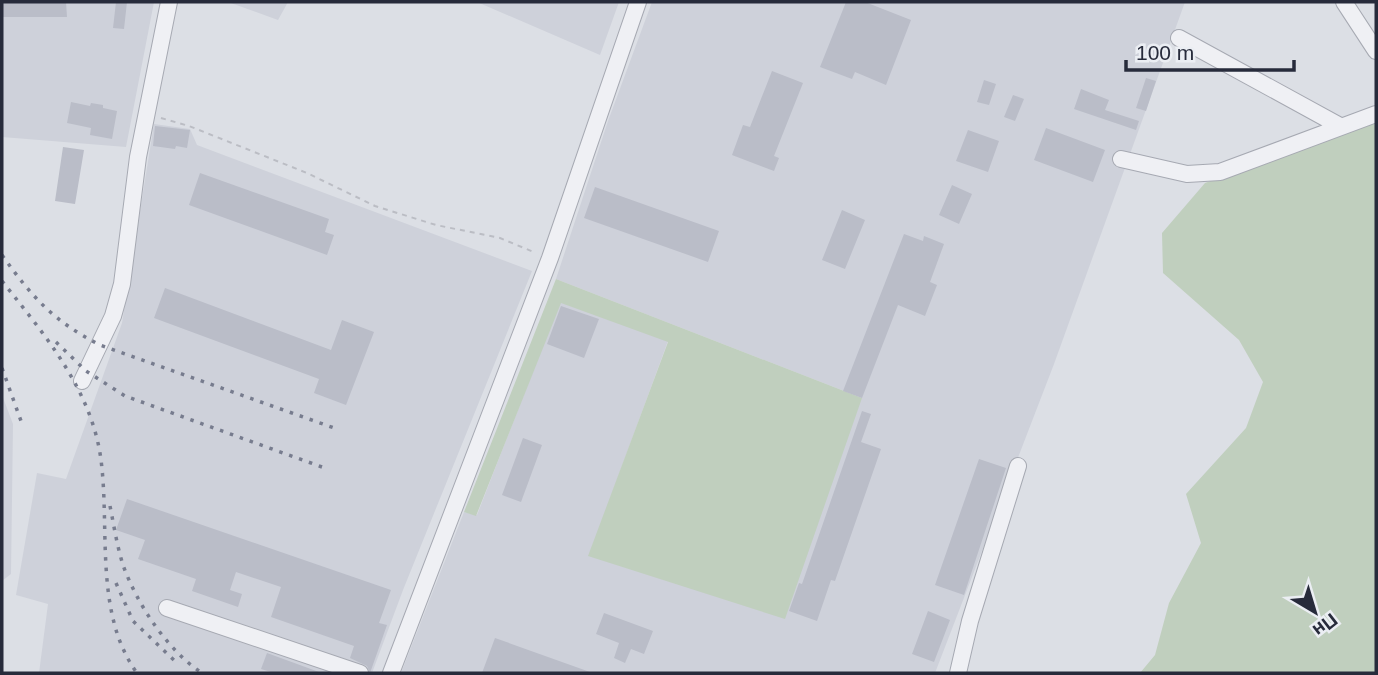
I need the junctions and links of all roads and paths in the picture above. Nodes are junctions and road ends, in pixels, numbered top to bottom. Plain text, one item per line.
1 (169, 2) edge
2 (638, 2) edge
3 (1344, 2) edge
4 (1179, 38) dead end
5 (1376, 51) edge
6 (147, 114) junction
7 (1376, 114) edge
8 (1340, 126) junction
9 (1121, 159) dead end
10 (550, 258) junction
11 (82, 380) dead end
12 (1018, 466) dead end
13 (167, 608) dead end
14 (359, 673) edge
15 (391, 673) edge
16 (958, 673) edge

1 - 6 street
2 - 10 street
3 - 5 street
4 - 8 street
6 - 10 path
6 - 11 street
7 - 8 street
8 - 9 street
10 - 15 street
12 - 16 street
13 - 14 street

